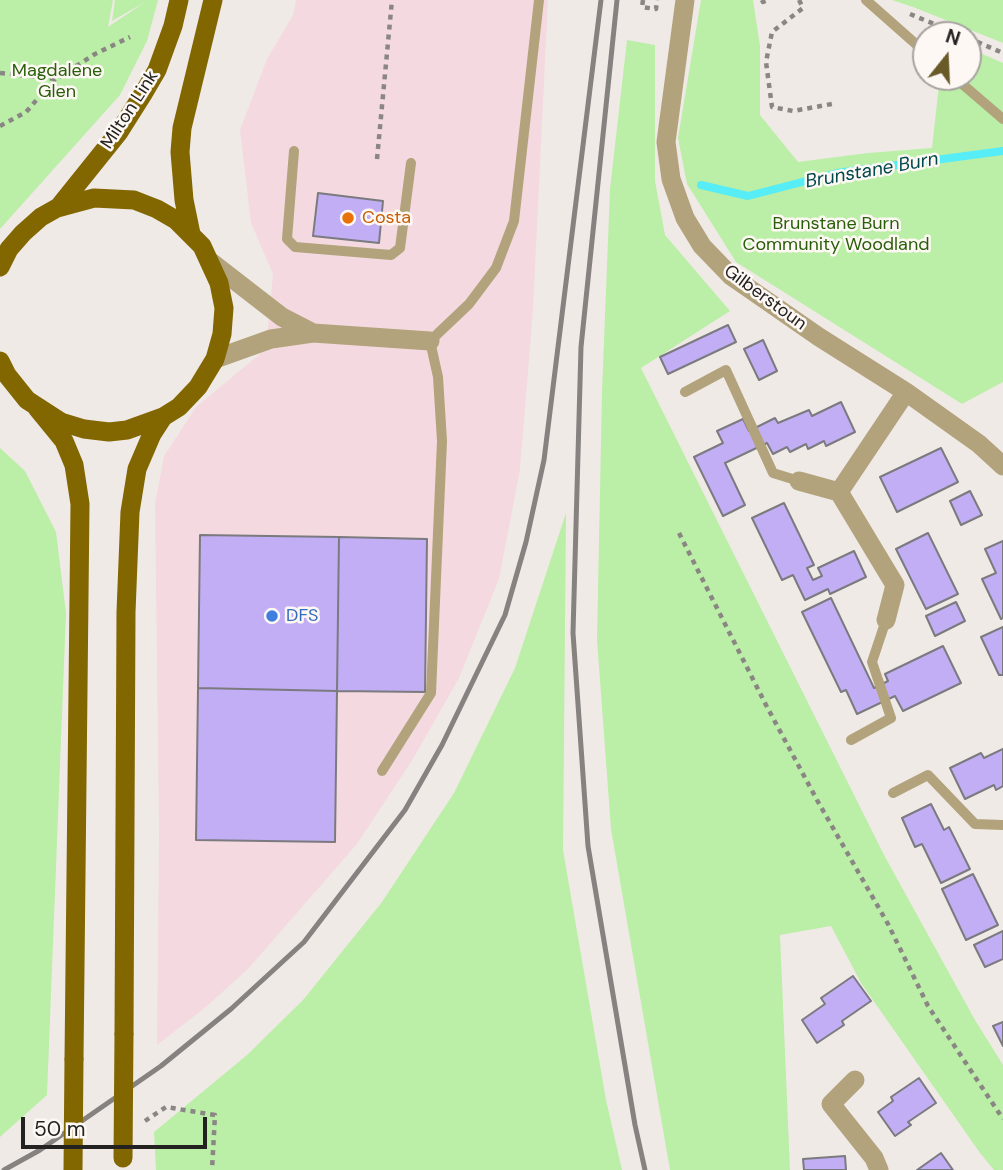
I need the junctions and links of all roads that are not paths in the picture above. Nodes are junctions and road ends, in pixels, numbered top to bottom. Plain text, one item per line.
1 (179, 0) edge
2 (213, 0) edge
3 (539, 0) edge
4 (685, 0) edge
5 (866, 0) edge
6 (912, 41) edge
7 (970, 91) edge
8 (1003, 119) edge
9 (293, 151) dead end
10 (411, 163) dead end
11 (57, 208) junction
12 (191, 233) junction
13 (5, 253) edge
14 (211, 262) junction
15 (0, 267) edge
16 (313, 333) junction
17 (430, 341) junction
18 (215, 359) junction
19 (2, 369) edge
20 (685, 392) dead end
21 (906, 392) junction
22 (37, 408) junction
23 (163, 417) junction
24 (1003, 466) edge
25 (799, 481) joint
26 (839, 492) junction
27 (886, 620) joint
28 (852, 740) dead end
29 (382, 771) dead end
30 (893, 793) dead end
31 (1003, 825) edge
32 (855, 1080) dead end
33 (122, 1164) edge
34 (73, 1170) edge
35 (879, 1170) edge

1 - 11 main road, Milton Link
2 - 12 main road
3 - 17 lane
4 - 21 street, Gilberstoun
5 - 6 lane
7 - 8 lane
9 - 10 lane
11 - 12 main road
11 - 13 main road
12 - 14 main road
13 - 15 main road
14 - 16 street
14 - 18 main road
16 - 17 street
16 - 18 street
17 - 29 lane
18 - 23 main road
19 - 22 main road
20 - 25 lane
21 - 24 street, Gilberstoun
21 - 26 street
22 - 23 main road
22 - 34 main road, bridge
23 - 33 main road, bridge
25 - 26 street
26 - 27 street
27 - 28 lane
30 - 31 lane
32 - 35 street

